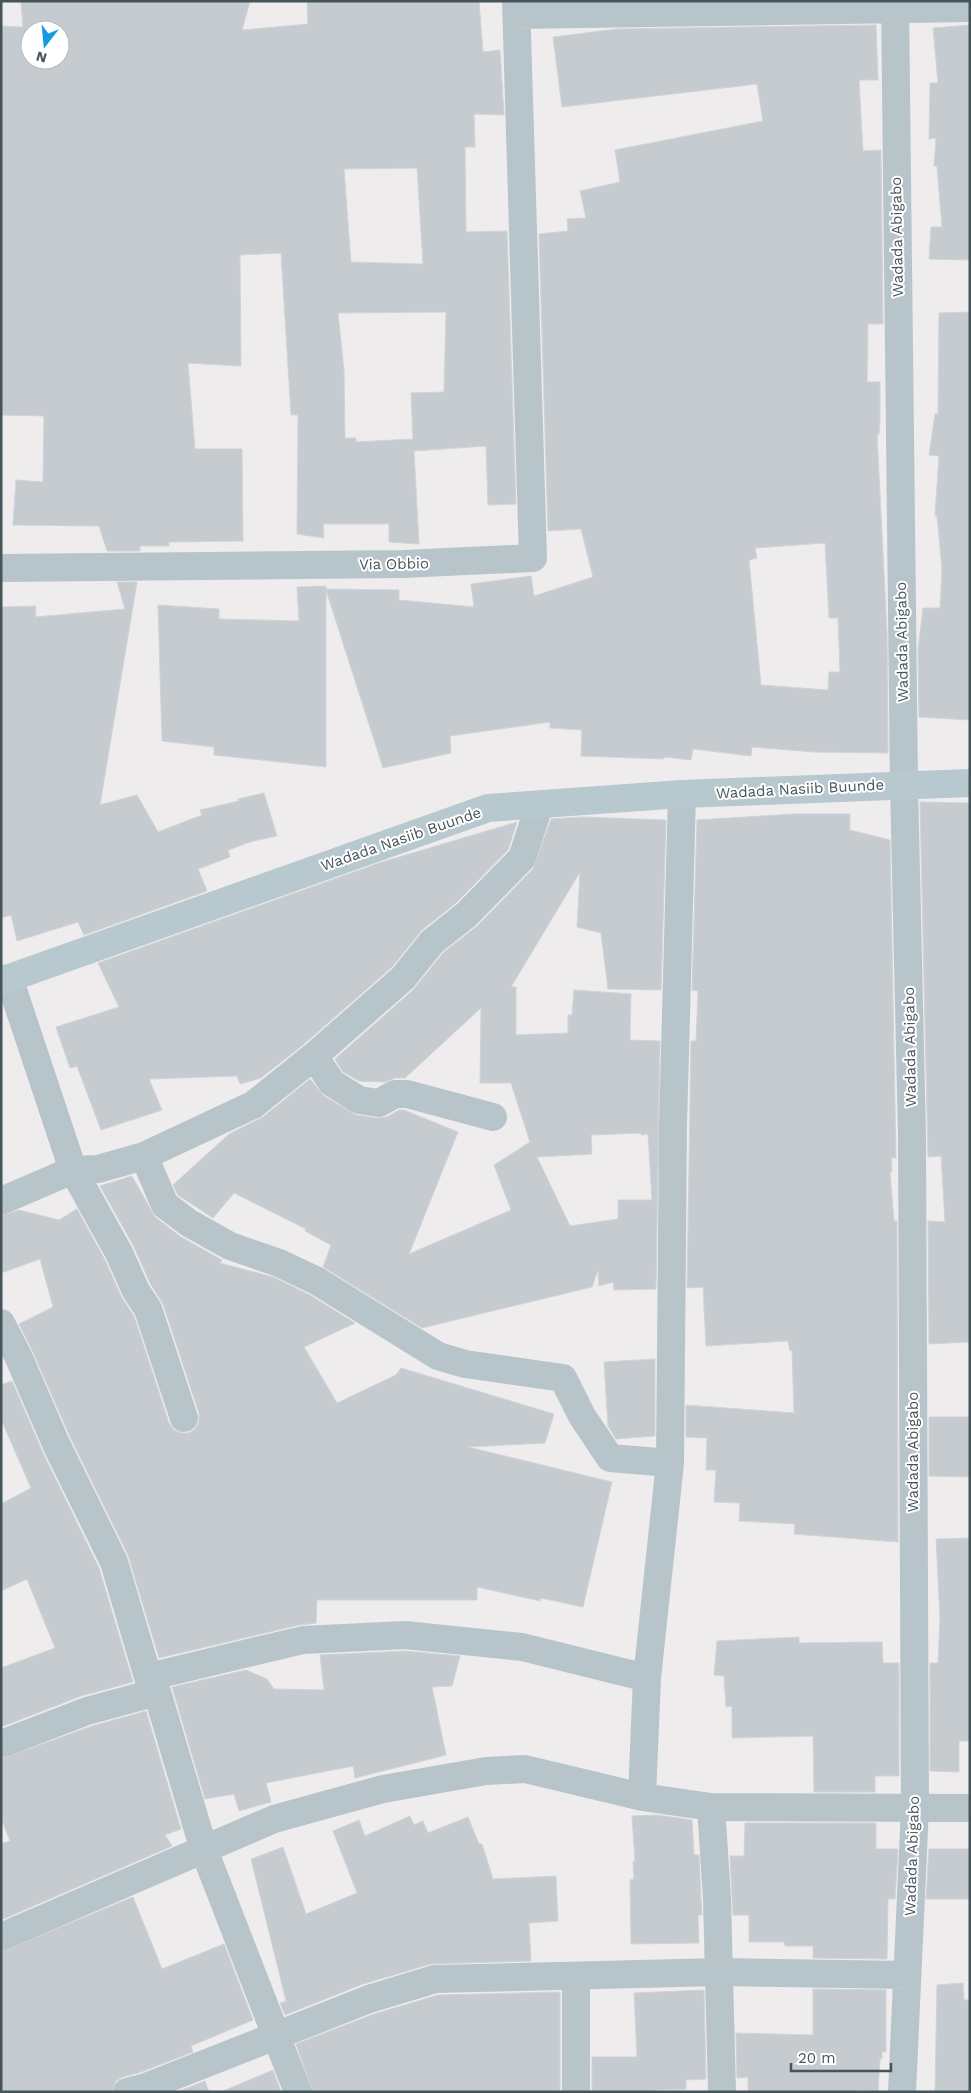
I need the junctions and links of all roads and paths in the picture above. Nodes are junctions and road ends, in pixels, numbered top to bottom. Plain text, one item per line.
1 (895, 5) edge
2 (517, 8) edge
3 (970, 8) edge
4 (1, 568) edge
5 (970, 783) edge
6 (904, 784) junction
7 (682, 794) junction
8 (539, 806) junction
9 (5, 980) edge
10 (314, 1056) junction
11 (493, 1117) dead end
12 (144, 1156) junction
13 (73, 1170) junction
14 (1, 1201) edge
15 (1, 1323) edge
16 (10, 1360) edge
17 (184, 1418) dead end
18 (670, 1463) junction
19 (647, 1678) junction
20 (153, 1685) junction
21 (1, 1744) edge
22 (642, 1797) junction
23 (711, 1807) junction
24 (915, 1808) junction
25 (970, 1808) edge
26 (204, 1850) junction
27 (1, 1937) edge
28 (719, 1972) junction
29 (907, 1975) junction
30 (576, 1976) junction
31 (275, 2036) junction
32 (140, 2090) edge
33 (298, 2092) edge
34 (576, 2092) edge
35 (722, 2092) edge
36 (902, 2092) edge

1 - 2 street
1 - 3 street
1 - 6 street, Wadada Abigabo
2 - 4 street, Via Obbio
5 - 6 street, Wadada Nasiib Buunde
6 - 7 street, Wadada Nasiib Buunde
6 - 24 street, Wadada Abigabo
7 - 8 street, Wadada Nasiib Buunde
7 - 18 street
8 - 9 street, Wadada Nasiib Buunde
8 - 10 street
9 - 13 street
10 - 11 street
10 - 12 street
12 - 13 street
12 - 18 street
13 - 14 street
13 - 17 street
15 - 16 street
16 - 20 street
18 - 19 street
19 - 20 street
19 - 22 street
20 - 21 street
20 - 26 street
22 - 23 street
22 - 26 street
23 - 24 street
23 - 28 street
24 - 25 street
24 - 29 street, Wadada Abigabo
26 - 27 street
26 - 31 street
28 - 29 street
28 - 30 street
28 - 35 street
29 - 36 street, Wadada Abigabo
30 - 31 street
30 - 34 street
31 - 32 street
31 - 33 street

